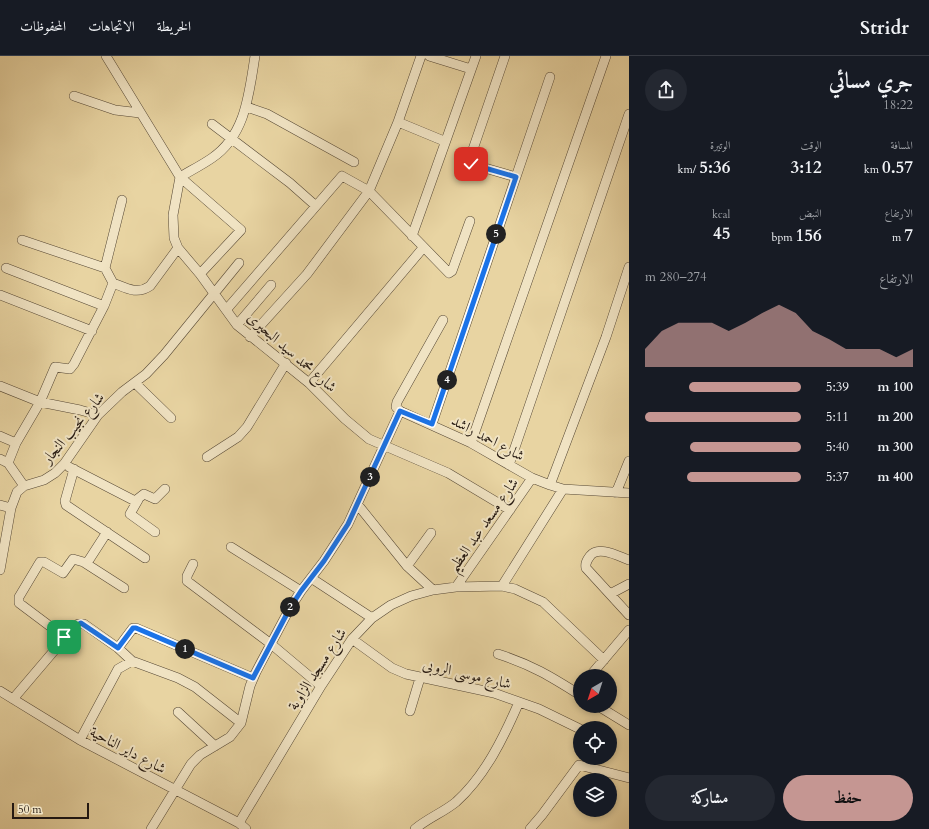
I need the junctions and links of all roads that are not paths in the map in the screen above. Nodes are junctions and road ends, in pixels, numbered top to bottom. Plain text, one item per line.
1 (106, 56) edge
2 (255, 56) edge
3 (421, 56) edge
4 (429, 56) edge
5 (476, 56) edge
6 (505, 56) edge
7 (606, 56) edge
8 (471, 69) junction
9 (550, 77) dead end
10 (74, 96) dead end
11 (247, 107) junction
12 (140, 113) junction
13 (629, 114) edge
14 (398, 122) junction
15 (212, 124) dead end
16 (232, 139) junction
17 (444, 141) junction
18 (354, 162) dead end
19 (180, 177) junction
20 (516, 177) junction
21 (368, 191) junction
22 (122, 200) dead end
23 (316, 206) junction
24 (470, 221) dead end
25 (412, 236) junction
26 (22, 240) dead end
27 (178, 248) junction
28 (423, 248) junction
29 (239, 263) dead end
30 (629, 267) edge
31 (6, 268) dead end
32 (105, 268) junction
33 (200, 274) junction
34 (113, 283) junction
35 (271, 285) dead end
36 (214, 294) junction
37 (1, 297) edge
38 (104, 306) junction
39 (226, 310) junction
40 (443, 320) dead end
41 (238, 325) junction
42 (92, 331) junction
43 (250, 337) junction
44 (286, 363) junction
45 (136, 383) junction
46 (309, 383) junction
47 (0, 386) edge
48 (40, 402) junction
49 (400, 411) junction
50 (98, 415) junction
51 (171, 418) dead end
52 (432, 424) junction
53 (0, 436) edge
54 (16, 443) junction
55 (471, 444) junction
56 (384, 445) junction
57 (207, 458) dead end
58 (4, 461) edge
59 (629, 461) edge
60 (64, 464) junction
61 (509, 465) junction
62 (74, 469) junction
63 (532, 478) junction
64 (550, 485) junction
65 (24, 486) junction
66 (165, 489) dead end
67 (563, 489) junction
68 (616, 493) junction
69 (629, 493) edge
70 (138, 500) junction
71 (0, 505) edge
72 (358, 505) junction
73 (11, 508) junction
74 (510, 510) junction
75 (3, 529) edge
76 (107, 532) junction
77 (155, 532) dead end
78 (431, 533) dead end
79 (231, 547) dead end
80 (144, 558) dead end
81 (629, 560) edge
82 (85, 563) junction
83 (193, 564) dead end
84 (407, 566) junction
85 (0, 570) edge
86 (311, 578) junction
87 (629, 584) edge
88 (502, 586) junction
89 (456, 587) junction
90 (124, 588) dead end
91 (433, 590) junction
92 (301, 591) junction
93 (610, 594) junction
94 (629, 616) edge
95 (372, 618) junction
96 (629, 630) edge
97 (352, 639) junction
98 (64, 640) junction
99 (271, 644) junction
100 (118, 648) junction
101 (498, 654) dead end
102 (604, 660) junction
103 (132, 661) junction
104 (596, 669) edge
105 (253, 678) junction
106 (420, 678) junction
107 (321, 686) junction
108 (573, 688) edge
109 (0, 691) edge
110 (13, 699) junction
111 (520, 702) junction
112 (410, 711) dead end
113 (178, 712) dead end
114 (609, 713) edge
115 (241, 723) junction
116 (573, 725) edge
117 (629, 725) edge
118 (80, 740) junction
119 (215, 746) junction
120 (629, 778) edge
121 (173, 790) junction
122 (243, 826) edge
123 (151, 829) edge
124 (416, 829) edge
125 (530, 829) edge

1 - 12 street
2 - 11 street
3 - 14 street
4 - 8 street
5 - 8 street
6 - 20 street
7 - 55 street
8 - 17 street
9 - 20 street
10 - 12 street
11 - 16 street
11 - 18 street
12 - 19 street
13 - 61 street
14 - 17 street
14 - 21 street
15 - 16 street
16 - 19 street
16 - 23 street
17 - 25 street
19 - 27 street, شارع محمد سيد البحيرى
19 - 33 street
20 - 52 street
21 - 23 street
21 - 25 street
21 - 43 street
22 - 32 street
23 - 39 street
24 - 28 street
25 - 28 street
26 - 32 street
27 - 33 street, شارع محمد سيد البحيرى
27 - 34 street
28 - 46 street
29 - 36 street, شارع نجيب النجار
30 - 64 street
31 - 38 street
32 - 34 street
33 - 36 street, شارع محمد سيد البحيرى
34 - 38 street
35 - 41 street
36 - 39 street, شارع محمد سيد البحيرى
36 - 45 street, شارع نجيب النجار
37 - 42 street
38 - 42 street
39 - 41 street, شارع محمد سيد البحيرى
40 - 49 street
41 - 43 street, شارع محمد سيد البحيرى
42 - 48 street
43 - 44 street, شارع محمد سيد البحيرى
44 - 46 street, شارع محمد سيد البحيرى
44 - 57 street
45 - 50 street, شارع نجيب النجار
45 - 51 street
46 - 56 street, شارع محمد سيد البحيرى
47 - 48 street
48 - 50 street
48 - 54 street
49 - 52 street, شارع احمد راشد
49 - 56 street
50 - 60 street, شارع نجيب النجار
52 - 55 street, شارع احمد راشد
53 - 54 street
54 - 58 street
55 - 61 street, شارع احمد راشد
56 - 72 street
56 - 74 street, شارع محمد سيد البحيرى
58 - 65 street
59 - 68 street
60 - 62 street
60 - 65 street, شارع نجيب النجار
61 - 63 street, شارع احمد راشد
62 - 70 street
62 - 76 street
63 - 64 street, شارع احمد راشد
63 - 74 street, شارع مسعد عبد العظيم
64 - 67 street, شارع احمد راشد
65 - 73 street
66 - 70 street
67 - 68 street, شارع احمد راشد
67 - 88 street
68 - 69 street, شارع احمد راشد
70 - 77 street
71 - 73 street
72 - 84 street
72 - 86 street
73 - 75 street
74 - 89 street, شارع مسعد عبد العظيم
75 - 85 street
76 - 80 street
76 - 82 street
78 - 84 street
79 - 92 street
81 - 93 street
82 - 90 street
82 - 98 street
83 - 99 street
84 - 91 street
86 - 92 street
86 - 95 street
87 - 93 street
88 - 89 street, شارع مسجد الزاوية
88 - 102 street, شارع مسجد الزاوية
89 - 91 street, شارع مسجد الزاوية
91 - 95 street, شارع مسجد الزاوية
92 - 99 street
93 - 94 street
95 - 97 street, شارع مسجد الزاوية
96 - 102 street
97 - 106 street, شارع موسى الروبى
97 - 107 street, شارع مسجد الزاوية
98 - 100 street
98 - 110 street
99 - 105 street
99 - 107 street
100 - 103 street
100 - 105 street
101 - 108 street
102 - 104 street
103 - 115 street
103 - 118 street
105 - 115 street
106 - 111 street, شارع موسى الروبى
106 - 112 street
107 - 122 street, شارع مسجد الزاوية
109 - 110 street, شارع داير الناحية
110 - 118 street, شارع داير الناحية
111 - 116 street, شارع موسى الروبى
111 - 124 street
113 - 119 street
114 - 117 street
115 - 119 street
118 - 121 street, شارع داير الناحية
119 - 121 street
120 - 125 street
121 - 122 street, شارع داير الناحية
121 - 123 street

